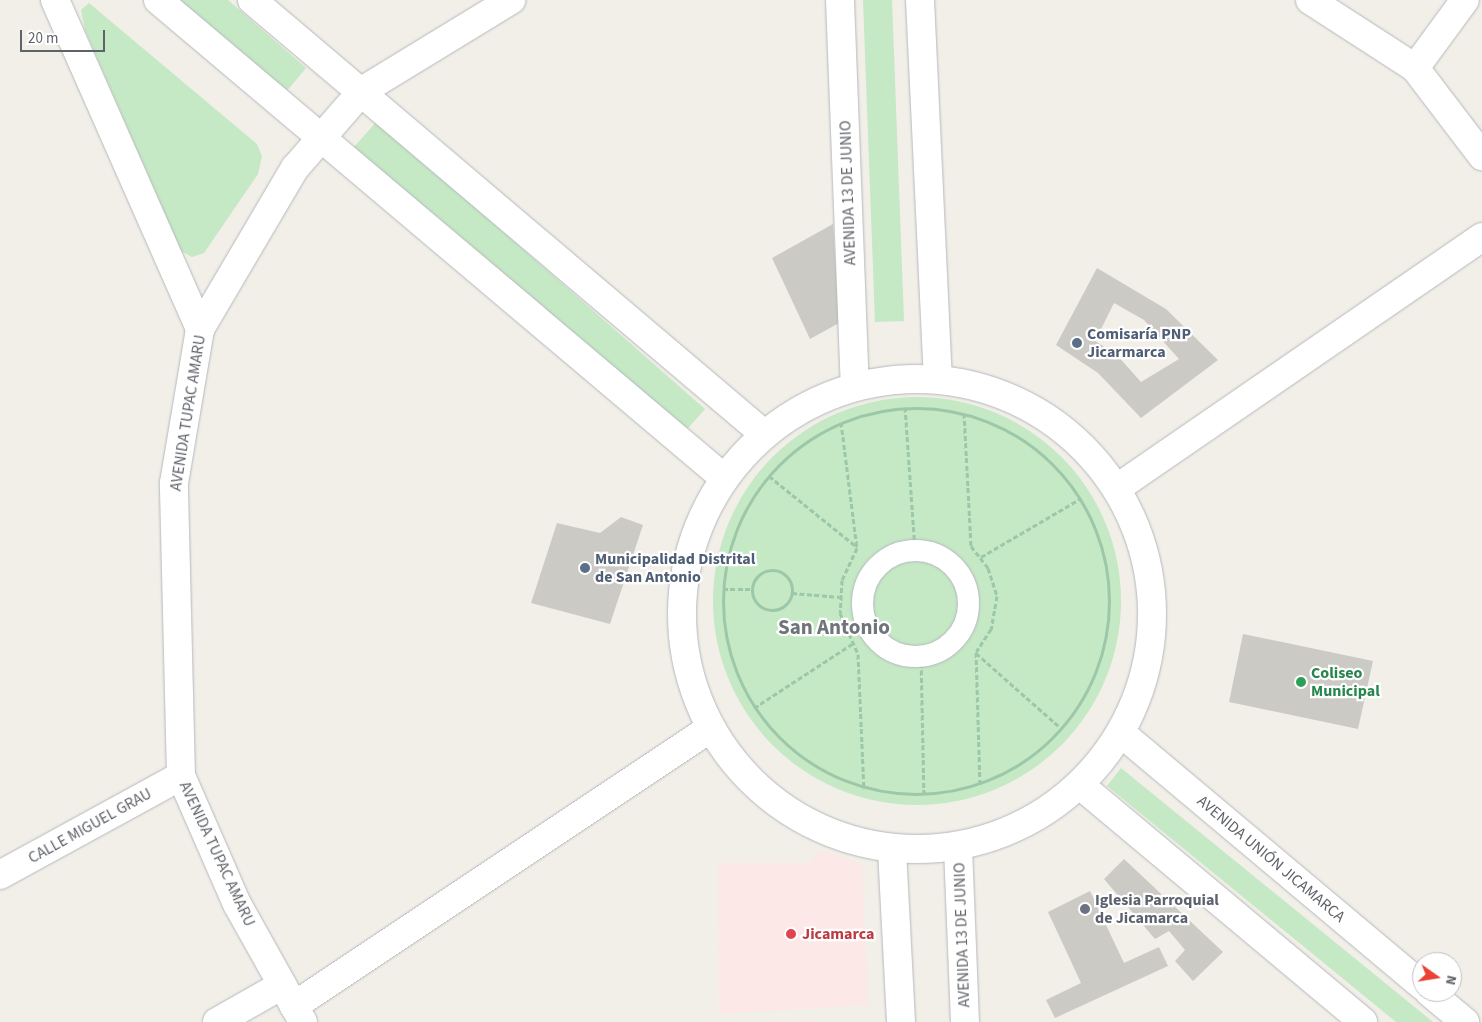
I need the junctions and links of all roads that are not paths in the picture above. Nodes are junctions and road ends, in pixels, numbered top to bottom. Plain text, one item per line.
1 (55, 0) edge
2 (158, 0) edge
3 (252, 0) edge
4 (511, 0) edge
5 (840, 0) edge
6 (920, 0) edge
7 (1310, 0) edge
8 (1465, 0) edge
9 (1415, 68) junction
10 (362, 92) junction
11 (320, 139) junction
12 (1482, 156) edge
13 (1482, 237) edge
14 (200, 329) junction
15 (938, 378) junction
16 (856, 386) junction
17 (764, 434) junction
18 (724, 478) junction
19 (1117, 488) junction
20 (920, 656) joint
21 (710, 729) junction
22 (1121, 733) junction
23 (181, 776) junction
24 (1080, 785) junction
25 (958, 848) junction
26 (892, 850) junction
27 (0, 875) edge
28 (1412, 978) edge
29 (1441, 1002) edge
30 (293, 1004) edge
31 (217, 1022) edge
32 (901, 1022) edge
33 (965, 1022) edge
34 (1363, 1022) edge
35 (1465, 1022) edge

1 - 14 street
2 - 11 street
3 - 10 street
4 - 10 street, AVENIDA TUPAC AMARU
5 - 16 street, AVENIDA 13 DE JUNIO
6 - 15 street
7 - 9 street
8 - 9 street
9 - 12 street
10 - 11 street, AVENIDA TUPAC AMARU
10 - 17 street
11 - 14 street, AVENIDA TUPAC AMARU
11 - 18 street
13 - 19 street
14 - 23 street, AVENIDA TUPAC AMARU
15 - 16 street
15 - 19 street
16 - 17 street
17 - 18 street
18 - 21 street
19 - 22 street
20 - 20 street
21 - 26 street
21 - 30 street
22 - 24 street
22 - 28 street, AVENIDA UNIÓN JICAMARCA
23 - 27 street, CALLE MIGUEL GRAU
23 - 30 street, AVENIDA TUPAC AMARU
24 - 25 street
24 - 34 street
25 - 26 street
25 - 33 street, AVENIDA 13 DE JUNIO
26 - 32 street
29 - 35 street
30 - 31 street

